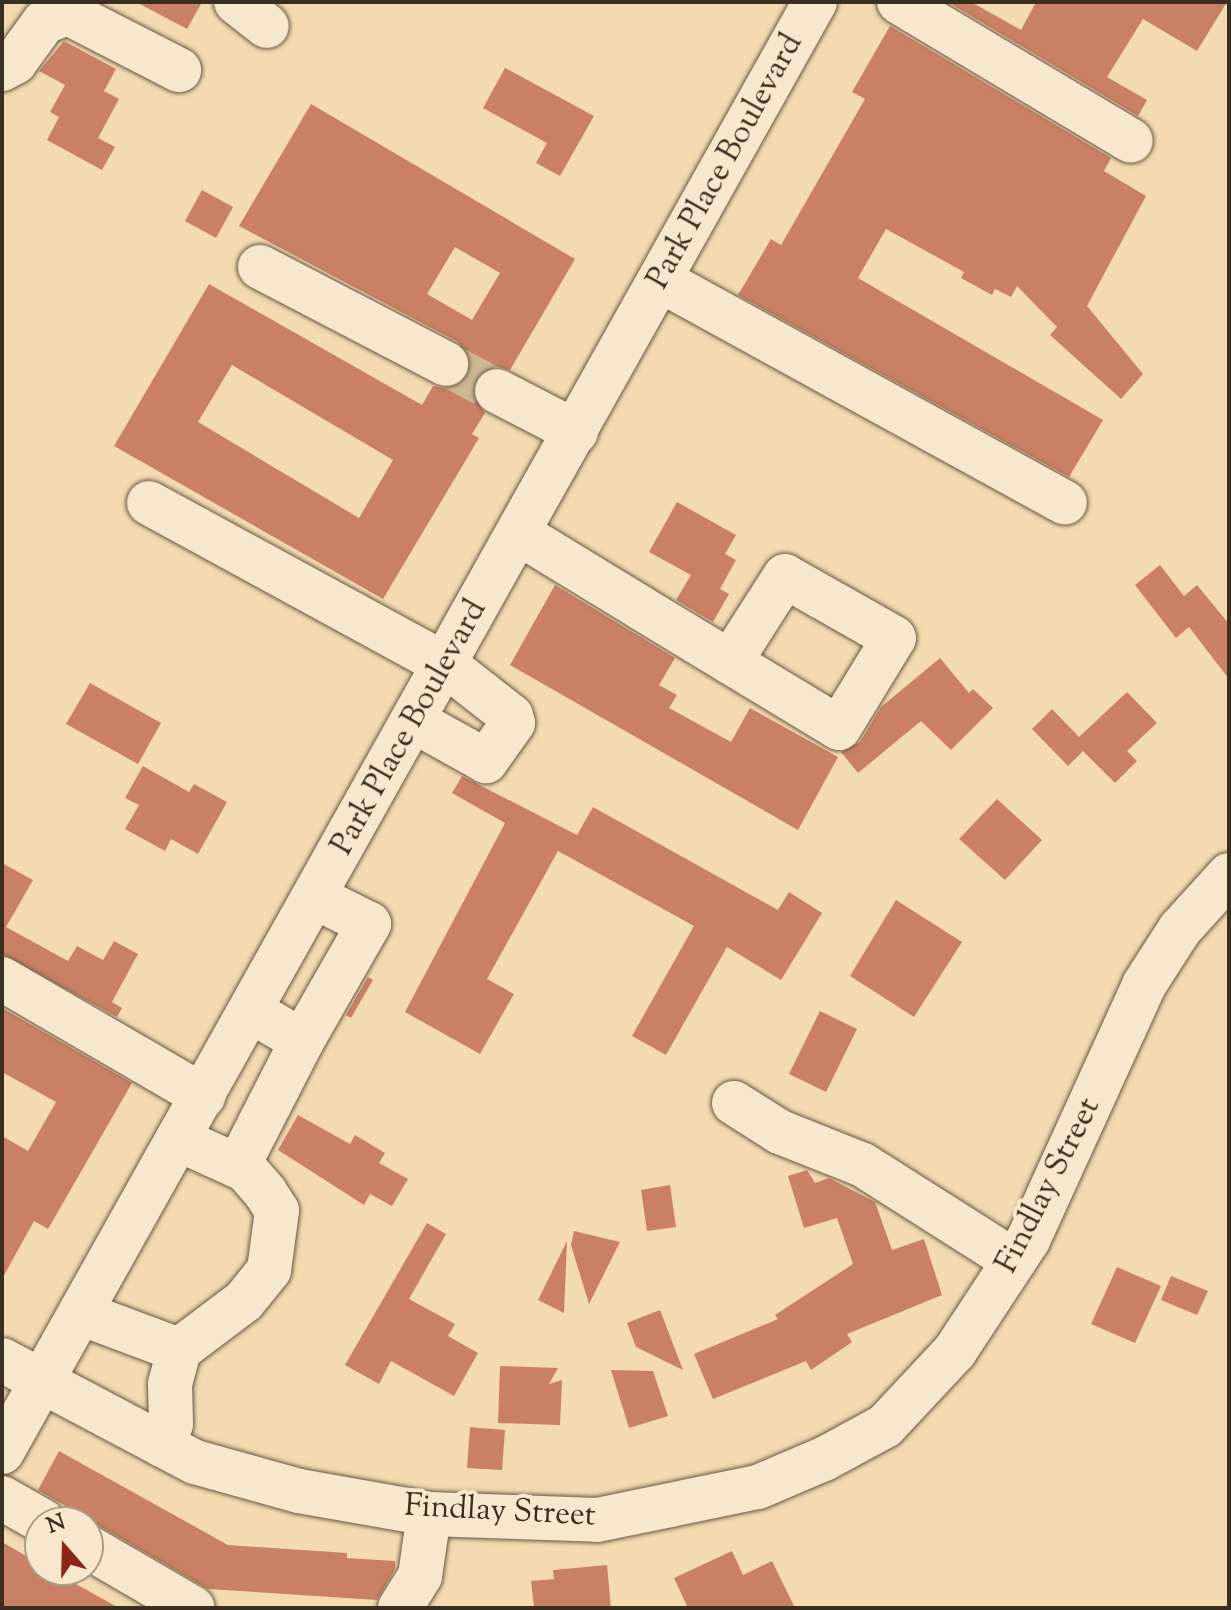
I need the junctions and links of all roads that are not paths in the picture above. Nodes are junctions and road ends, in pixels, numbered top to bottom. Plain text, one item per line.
1 (815, 2) edge
2 (899, 2) edge
3 (2, 69) edge
4 (179, 70) dead end
5 (1131, 141) dead end
6 (260, 267) dead end
7 (660, 280) junction
8 (446, 364) tunnel mouth
9 (497, 391) tunnel mouth
10 (576, 432) junction
11 (149, 503) dead end
12 (1065, 503) dead end
13 (520, 534) junction
14 (730, 662) dead end
15 (446, 665) junction
16 (414, 721) junction
17 (1229, 875) edge
18 (315, 897) junction
19 (2, 979) edge
20 (251, 1011) junction
21 (302, 1041) junction
22 (203, 1096) junction
23 (734, 1103) dead end
24 (178, 1139) junction
25 (238, 1166) junction
26 (1014, 1261) junction
27 (80, 1313) junction
28 (179, 1350) junction
29 (2, 1360) edge
30 (41, 1382) junction
31 (162, 1445) junction
32 (2, 1452) edge
33 (2, 1498) edge
34 (24, 1511) edge
35 (429, 1514) junction
36 (104, 1556) edge
37 (193, 1608) edge
38 (400, 1608) edge

1 - 7 street, Park Place Boulevard
2 - 5 street
3 - 4 street
6 - 8 street
7 - 10 street, Park Place Boulevard
7 - 12 street
9 - 10 street
10 - 13 street, Park Place Boulevard
11 - 15 street
13 - 14 street
13 - 15 street, Park Place Boulevard
15 - 16 street, Park Place Boulevard
15 - 16 street
16 - 18 street, Park Place Boulevard
17 - 26 street, Findlay Street
18 - 20 street, Park Place Boulevard
18 - 21 street
19 - 22 street
20 - 21 street
20 - 22 street, Park Place Boulevard
21 - 25 street
22 - 24 street, Park Place Boulevard
23 - 26 street
24 - 25 street
24 - 27 street, Park Place Boulevard
25 - 28 street
26 - 35 street, Findlay Street
27 - 28 street
27 - 30 street, Park Place Boulevard
28 - 31 street
29 - 30 street, Findlay Street
30 - 31 street, Findlay Street
30 - 32 street, Park Place Boulevard
31 - 35 street, Findlay Street
33 - 34 street
35 - 38 street
36 - 37 street

